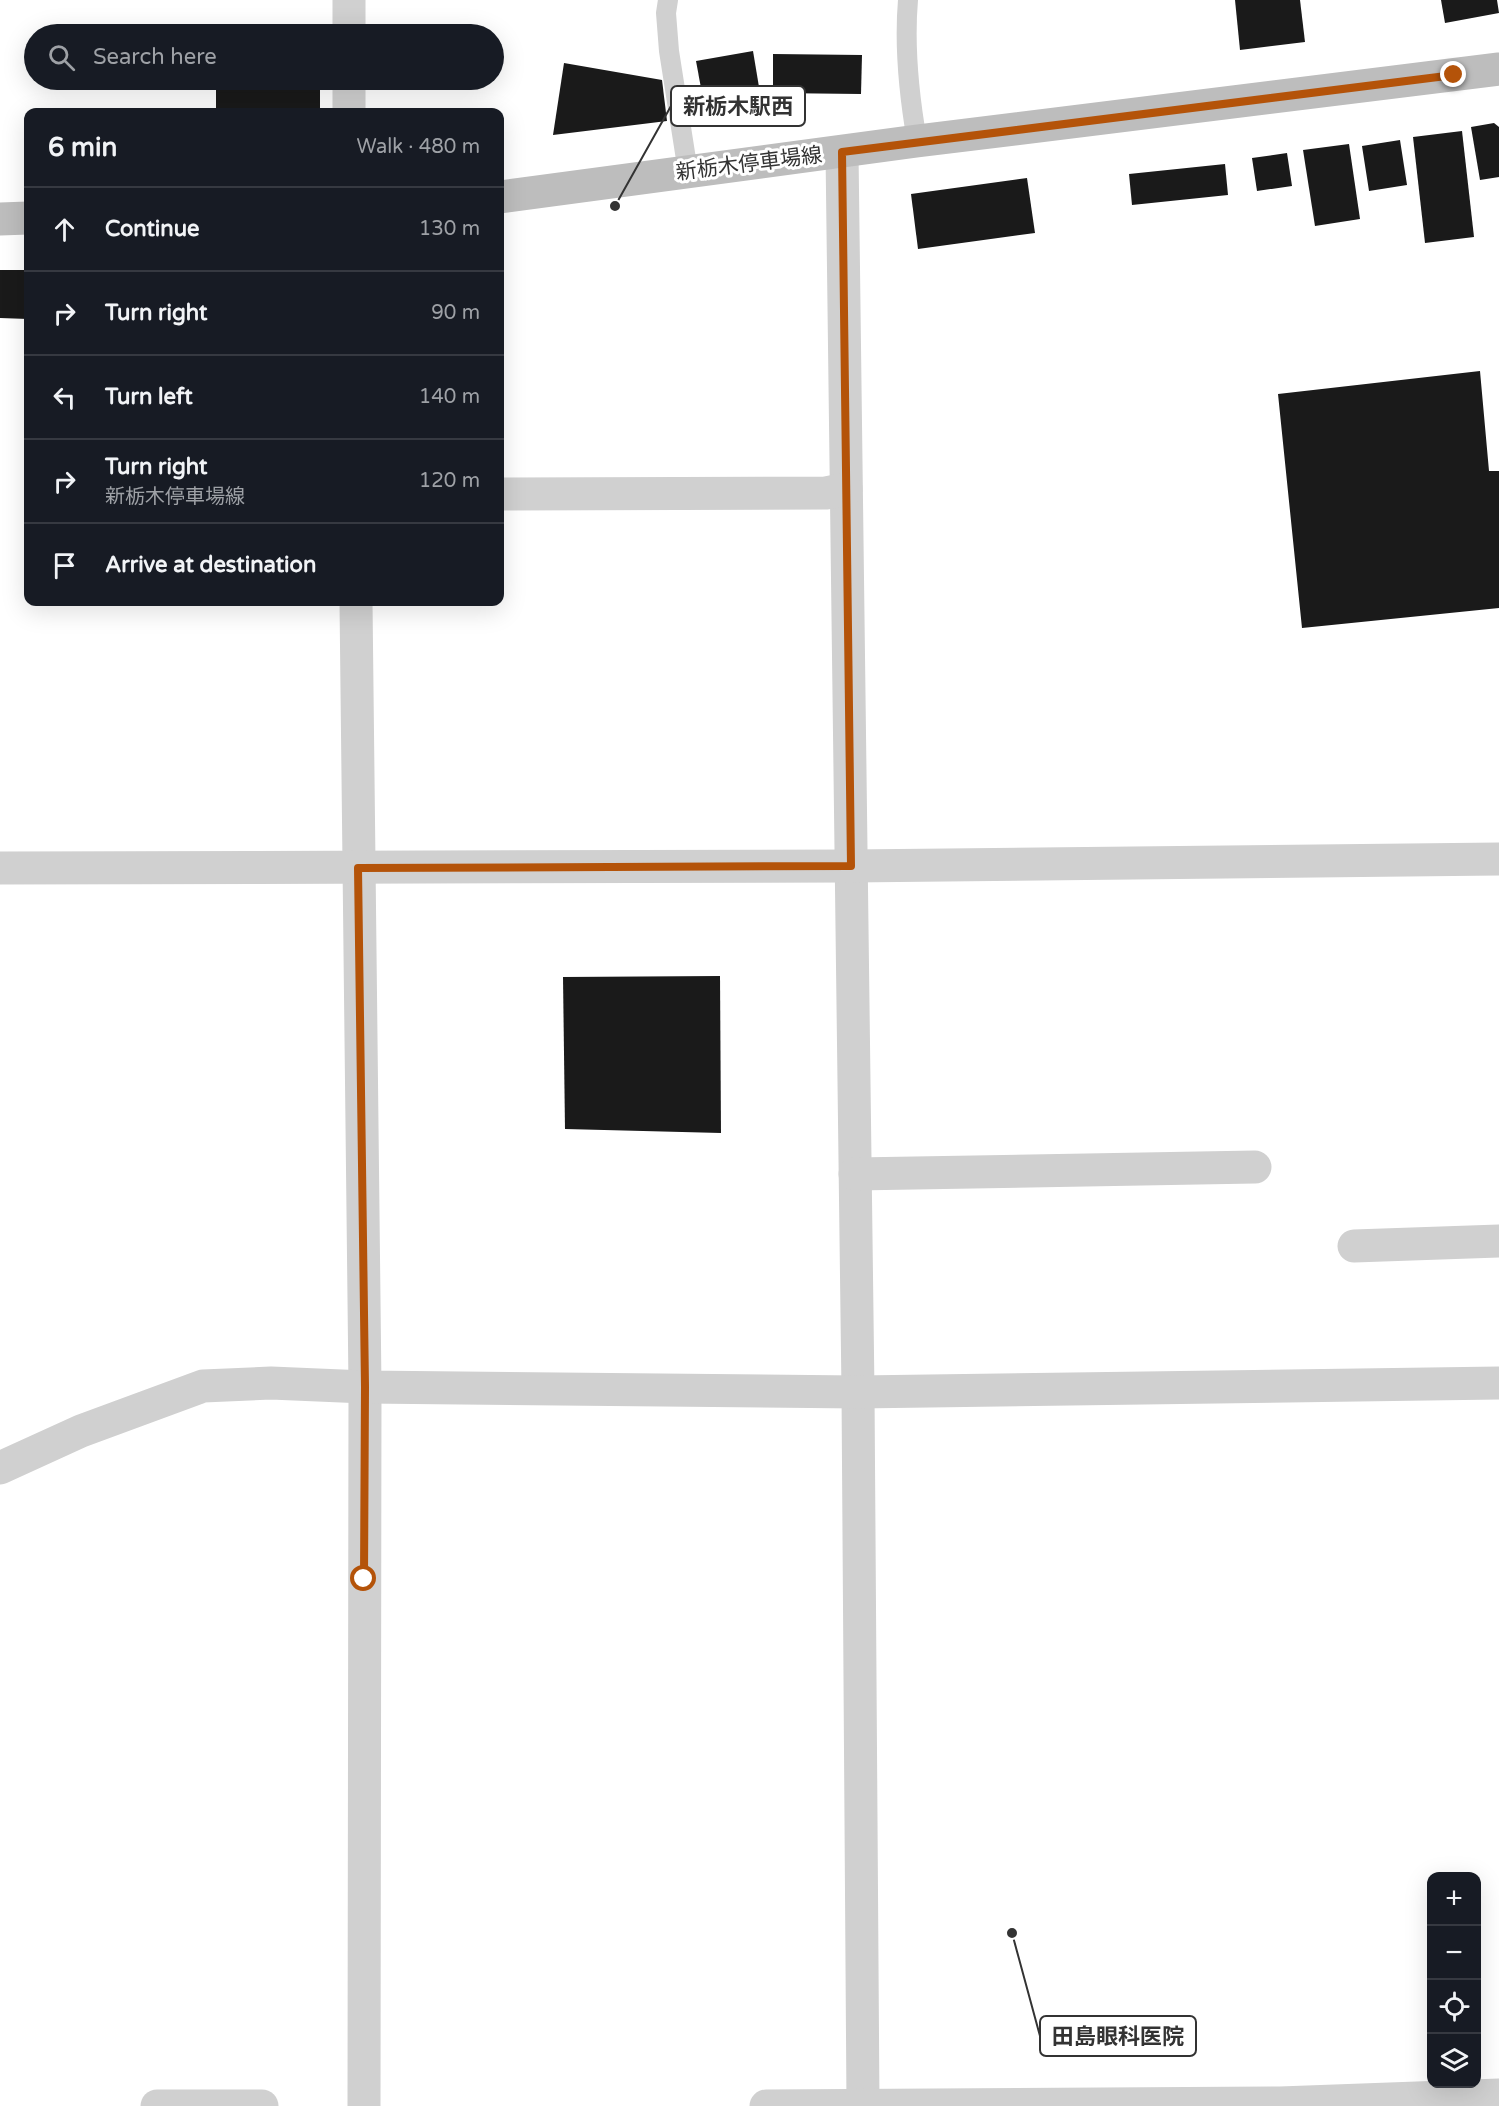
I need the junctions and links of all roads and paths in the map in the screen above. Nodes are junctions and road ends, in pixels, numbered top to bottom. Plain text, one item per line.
1 (349, 0) edge
2 (668, 0) edge
3 (908, 0) edge
4 (349, 24) edge
5 (1499, 69) edge
6 (349, 90) edge
7 (349, 108) edge
8 (917, 141) junction
9 (842, 152) junction
10 (688, 172) junction
11 (504, 196) edge
12 (24, 218) edge
13 (0, 219) edge
14 (846, 489) junction
15 (504, 494) edge
16 (356, 606) edge
17 (1499, 859) edge
18 (851, 866) junction
19 (0, 868) edge
20 (358, 868) junction
21 (1255, 1167) dead end
22 (855, 1174) junction
23 (1499, 1241) edge
24 (1354, 1246) dead end
25 (1499, 1383) edge
26 (365, 1387) junction
27 (858, 1392) junction
28 (0, 1468) edge
29 (1499, 2095) edge
30 (1280, 2104) edge
31 (176, 2106) edge
32 (262, 2106) edge
33 (364, 2106) edge
34 (766, 2106) edge
35 (863, 2106) edge

1 - 4 street
2 - 10 lane
3 - 8 lane
5 - 8 main road, 新栃木停車場線
6 - 7 street
8 - 9 main road, 新栃木停車場線
9 - 10 main road, 新栃木停車場線
9 - 14 street
10 - 11 main road, 新栃木停車場線
12 - 13 main road
14 - 15 street
14 - 18 street
16 - 20 street
17 - 18 street
18 - 20 street
18 - 22 street
19 - 20 street
20 - 26 street
21 - 22 street
22 - 27 street
23 - 24 street
25 - 27 street
26 - 27 street
26 - 28 street
26 - 33 street
27 - 35 street
29 - 30 street
30 - 35 street
31 - 32 street
34 - 35 street

